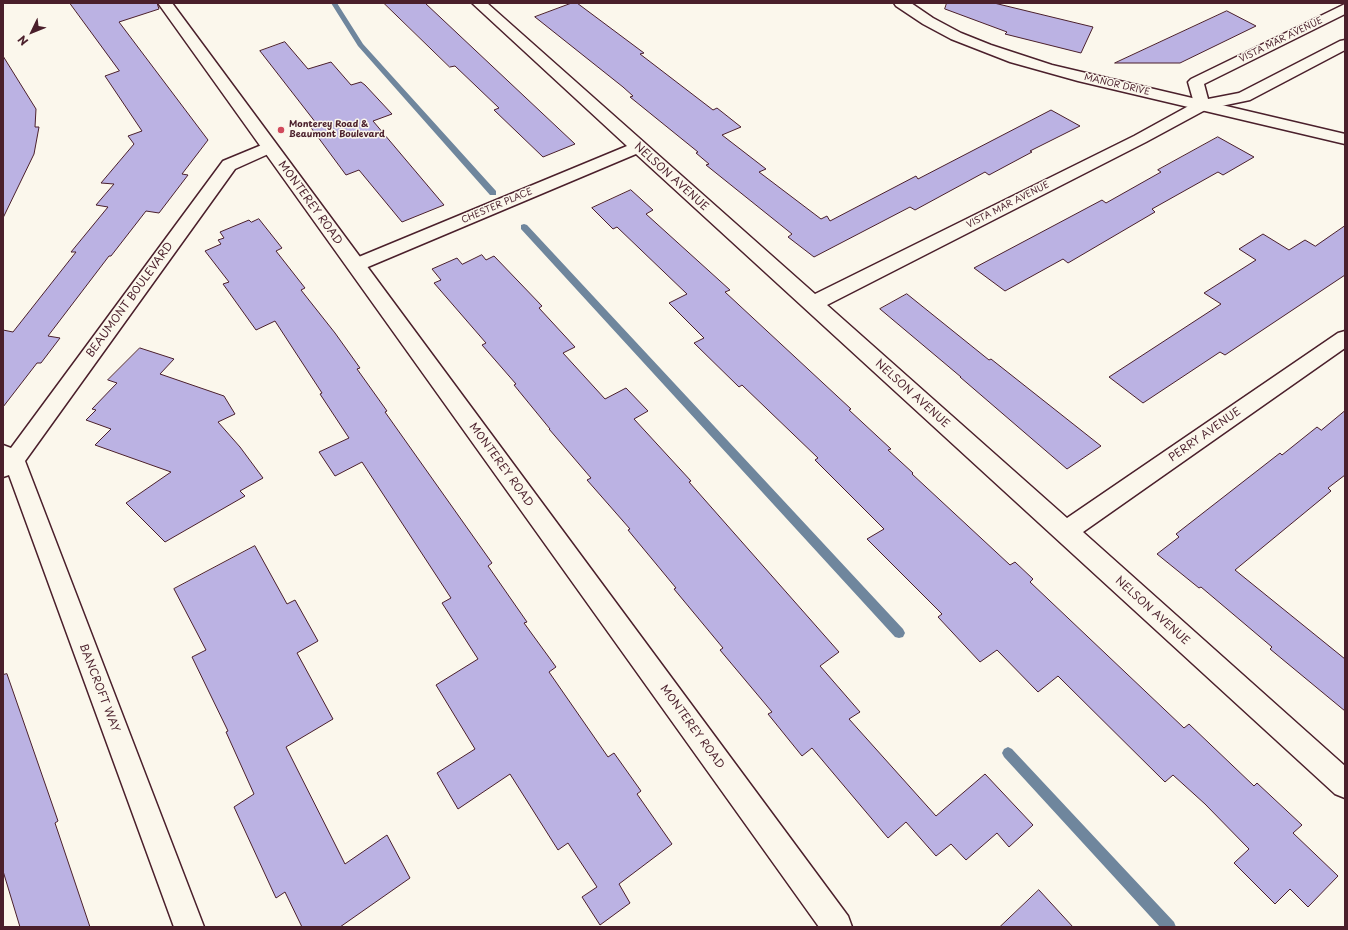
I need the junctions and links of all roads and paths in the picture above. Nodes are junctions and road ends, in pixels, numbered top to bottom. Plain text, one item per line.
1 (165, 3) edge
2 (479, 3) edge
3 (901, 3) edge
4 (1345, 8) edge
5 (1345, 44) edge
6 (1202, 105) junction
7 (1345, 138) edge
8 (638, 146) junction
9 (270, 147) junction
10 (356, 265) junction
11 (812, 304) junction
12 (1345, 338) edge
13 (7, 461) edge
14 (1064, 532) junction
15 (1345, 784) edge
16 (189, 927) edge
17 (837, 927) edge

1 - 9 street, MONTEREY ROAD
2 - 8 street, NELSON AVENUE
3 - 6 street, MANOR DRIVE
4 - 6 street, VISTA MAR AVENUE
5 - 6 street, VISTA MAR AVENUE
6 - 7 street, MANOR DRIVE
6 - 11 street, VISTA MAR AVENUE
8 - 10 street, CHESTER PLACE
8 - 11 street, NELSON AVENUE
9 - 10 street, MONTEREY ROAD
9 - 13 street, BEAUMONT BOULEVARD
10 - 17 street, MONTEREY ROAD
11 - 14 street, NELSON AVENUE
12 - 14 street, PERRY AVENUE
13 - 16 street, BANCROFT WAY
14 - 15 street, NELSON AVENUE

